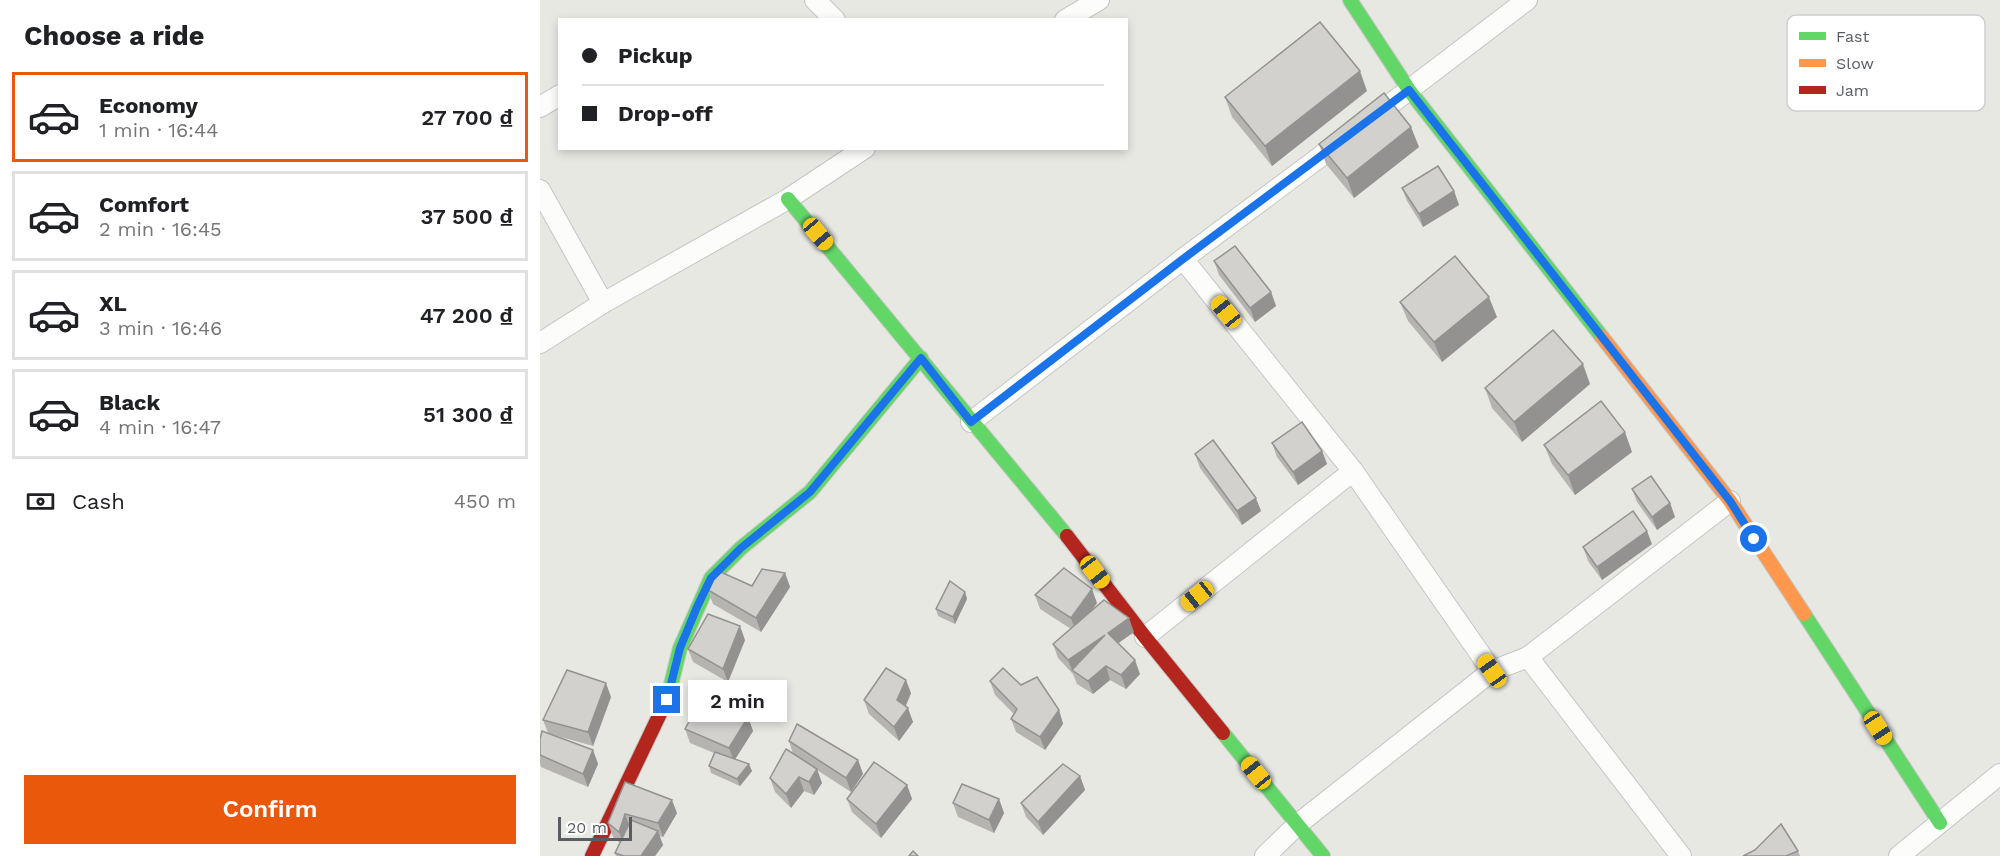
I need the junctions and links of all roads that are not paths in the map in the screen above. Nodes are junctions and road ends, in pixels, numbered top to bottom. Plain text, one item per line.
1 (815, 0) edge
2 (1099, 0) edge
3 (1350, 0) edge
4 (1527, 0) edge
5 (1068, 11) edge
6 (833, 18) edge
7 (1409, 90) junction
8 (558, 96) edge
9 (540, 107) edge
10 (862, 150) edge
11 (540, 190) edge
12 (788, 199) junction
13 (1183, 259) junction
14 (603, 303) junction
15 (540, 343) edge
16 (921, 358) junction
17 (971, 422) junction
18 (1353, 471) junction
19 (1730, 501) junction
20 (1145, 637) junction
21 (1528, 657) junction
22 (1492, 671) junction
23 (2000, 774) edge
24 (1940, 823) junction
25 (1298, 824) junction
26 (591, 856) edge
27 (1265, 856) edge
28 (1323, 856) edge
29 (1681, 856) edge
30 (1899, 856) edge

1 - 6 street
2 - 5 street
3 - 7 street
4 - 7 street
7 - 13 street
7 - 19 street
8 - 9 street
10 - 12 street
11 - 14 street
12 - 14 street
12 - 16 street
13 - 17 street
13 - 18 street
14 - 15 street
16 - 17 street
16 - 26 street
17 - 20 street
18 - 20 street
18 - 22 street
19 - 21 street
19 - 24 street
20 - 25 street
21 - 22 street
21 - 29 street
22 - 25 street
23 - 24 street
24 - 30 street
25 - 27 street
25 - 28 street

